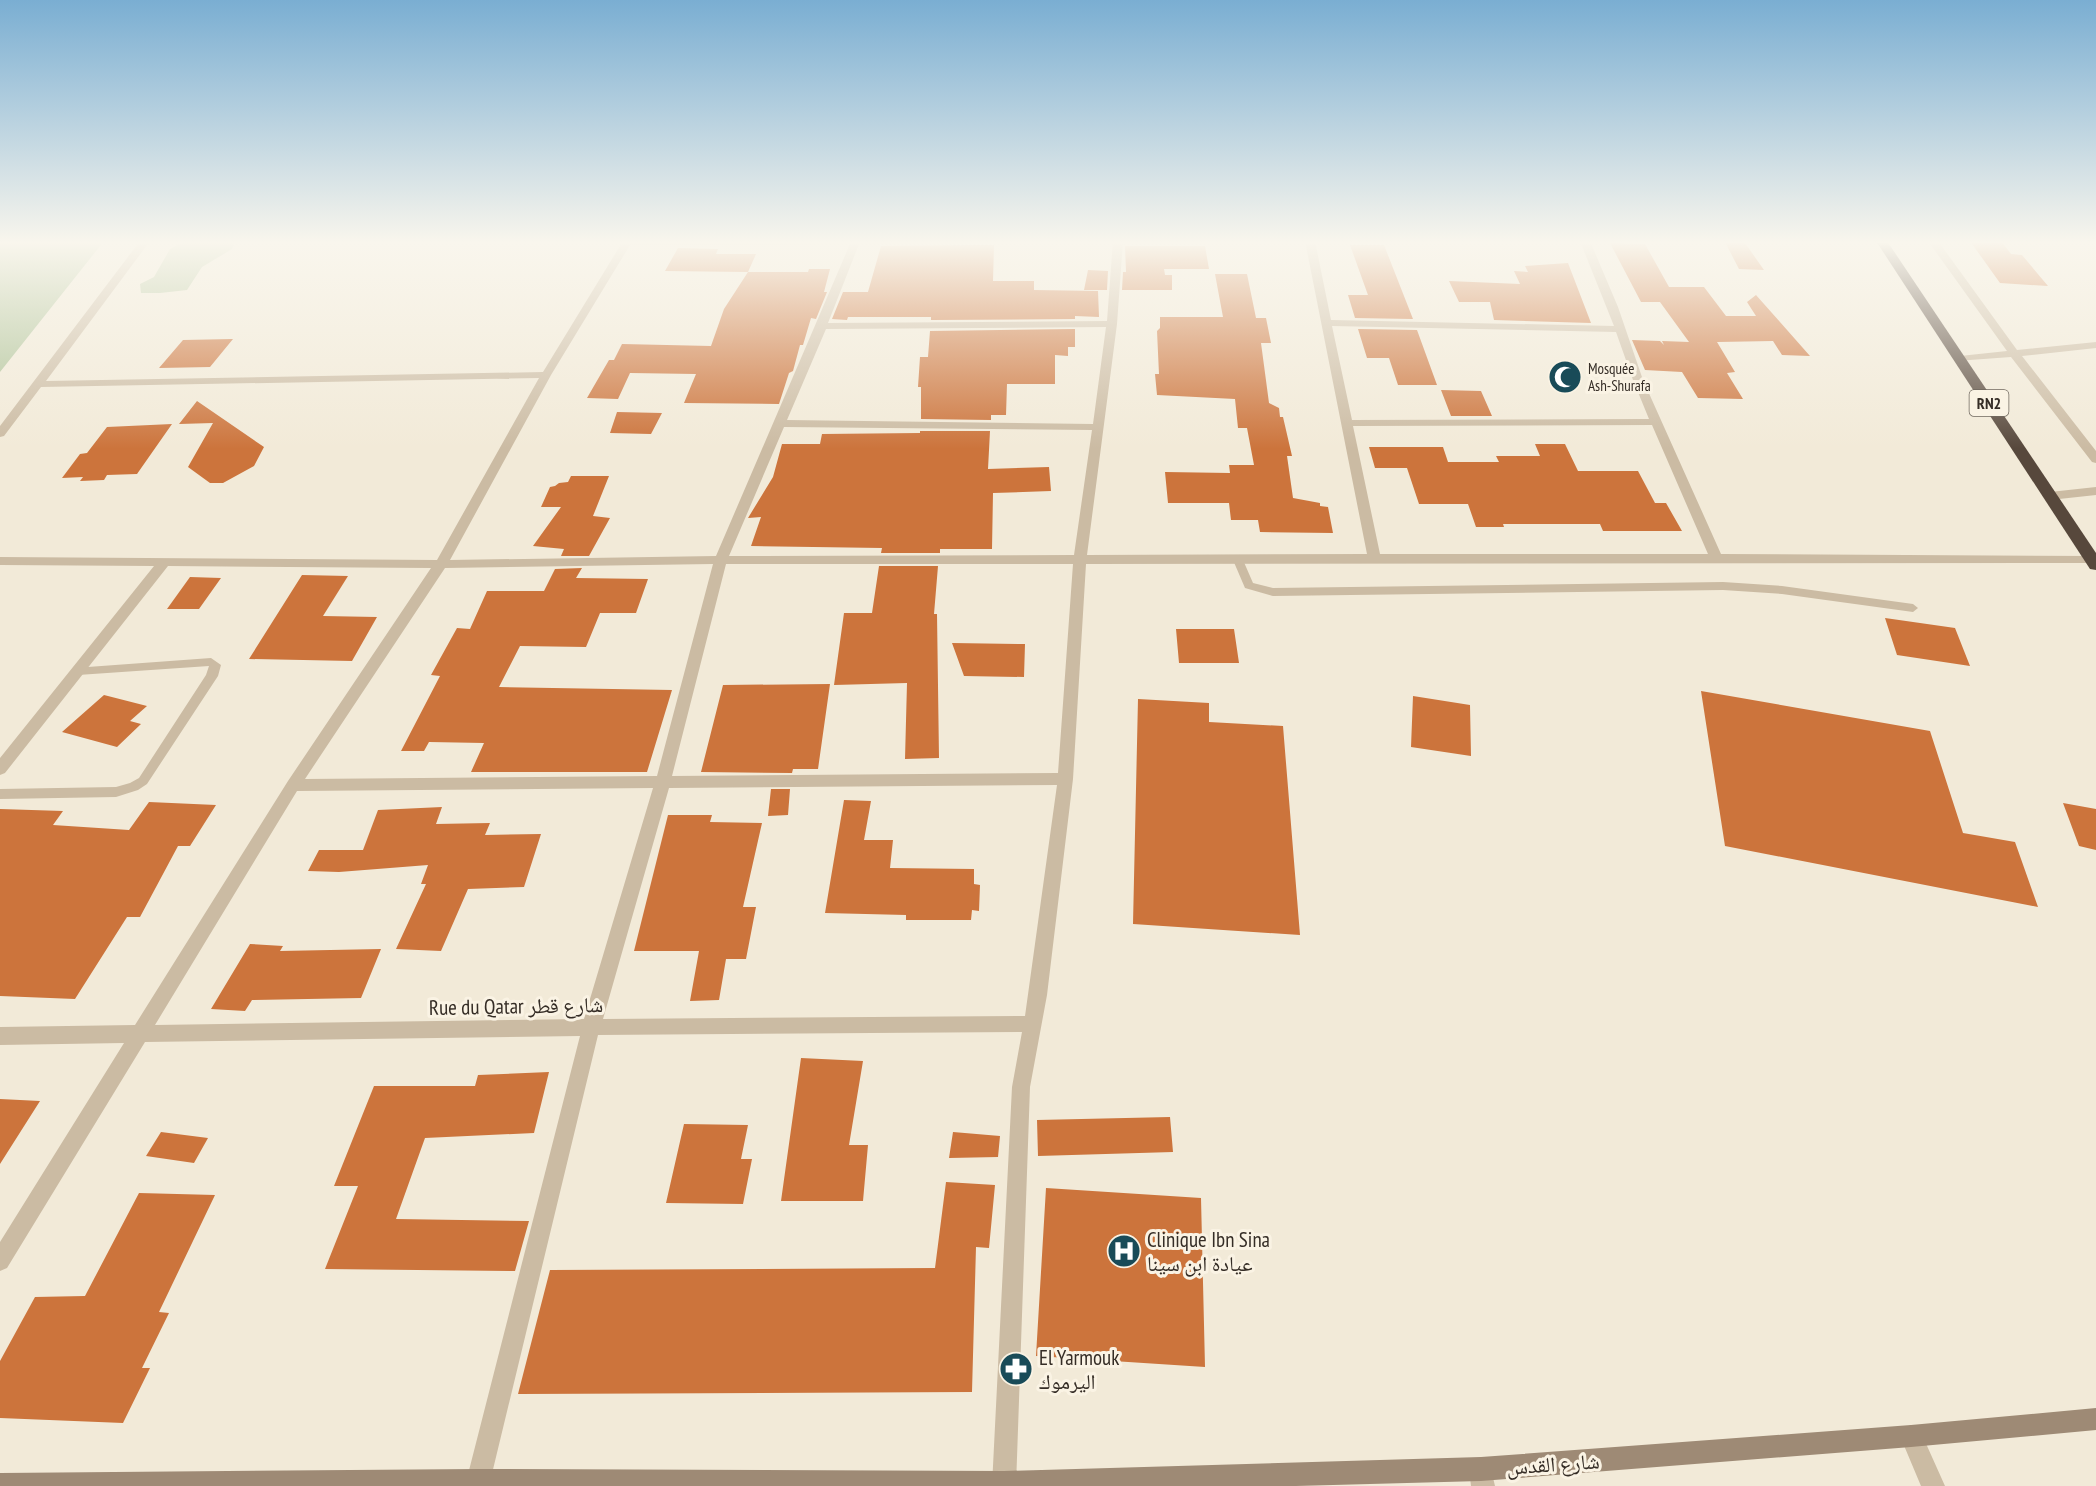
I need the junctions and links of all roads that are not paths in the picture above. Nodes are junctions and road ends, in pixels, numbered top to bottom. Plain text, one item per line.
1 (93, 310) edge
2 (586, 310) edge
3 (828, 310) edge
4 (1113, 310) edge
5 (1324, 310) edge
6 (1613, 310) edge
7 (1928, 310) edge
8 (1984, 310) edge
9 (1327, 323) junction
10 (1112, 324) junction
11 (822, 326) junction
12 (1620, 329) junction
13 (2096, 345) edge
14 (2014, 353) junction
15 (1960, 359) junction
16 (546, 375) junction
17 (38, 384) junction
18 (1657, 422) junction
19 (779, 423) junction
20 (1347, 423) junction
21 (1096, 427) junction
22 (0, 434) edge
23 (2096, 459) edge
24 (2096, 491) edge
25 (2050, 496) junction
26 (1374, 558) junction
27 (1716, 558) junction
28 (721, 560) junction
29 (1238, 560) junction
30 (0, 561) edge
31 (165, 561) junction
32 (1080, 561) junction
33 (2094, 563) edge
34 (441, 564) junction
35 (1913, 608) dead end
36 (78, 670) junction
37 (0, 769) edge
38 (1065, 779) junction
39 (663, 781) junction
40 (293, 785) junction
41 (0, 794) edge
42 (1033, 1024) junction
43 (591, 1027) junction
44 (139, 1035) junction
45 (0, 1036) edge
46 (0, 1262) edge
47 (2096, 1419) edge
48 (1911, 1436) junction
49 (1482, 1478) edge
50 (478, 1484) edge
51 (1004, 1484) edge
52 (0, 1485) edge
53 (1933, 1486) edge

1 - 17 street
2 - 16 street
3 - 11 street
4 - 10 street
5 - 9 street
6 - 12 street
7 - 15 highway, RN2
8 - 14 street
9 - 12 street
9 - 20 street
10 - 11 street
10 - 21 street
11 - 19 street
12 - 18 street
13 - 14 street
14 - 15 street
14 - 23 street
15 - 25 highway, RN2
16 - 17 street
16 - 34 street
17 - 22 street
18 - 20 street
18 - 27 street
19 - 21 street
19 - 28 street
20 - 26 street
21 - 32 street
24 - 25 street
25 - 33 highway, RN2
26 - 27 street
26 - 29 street
27 - 33 street
28 - 32 street
28 - 34 street
28 - 39 street
29 - 32 street
29 - 35 lane
30 - 31 street
31 - 34 street
31 - 36 street
32 - 38 street
34 - 40 street
36 - 37 street
36 - 41 lane
38 - 39 street
38 - 42 street
39 - 40 street
39 - 43 street
40 - 44 street
42 - 43 street, Rue du Qatar شارع قطر
42 - 51 street
43 - 44 street, Rue du Qatar شارع قطر
43 - 50 street
44 - 45 street, Rue du Qatar شارع قطر
44 - 46 street
47 - 48 street, شارع القدس
48 - 49 street, شارع القدس
48 - 53 street
49 - 51 street, شارع القدس
50 - 51 street, شارع القدس
50 - 52 street, شارع القدس

